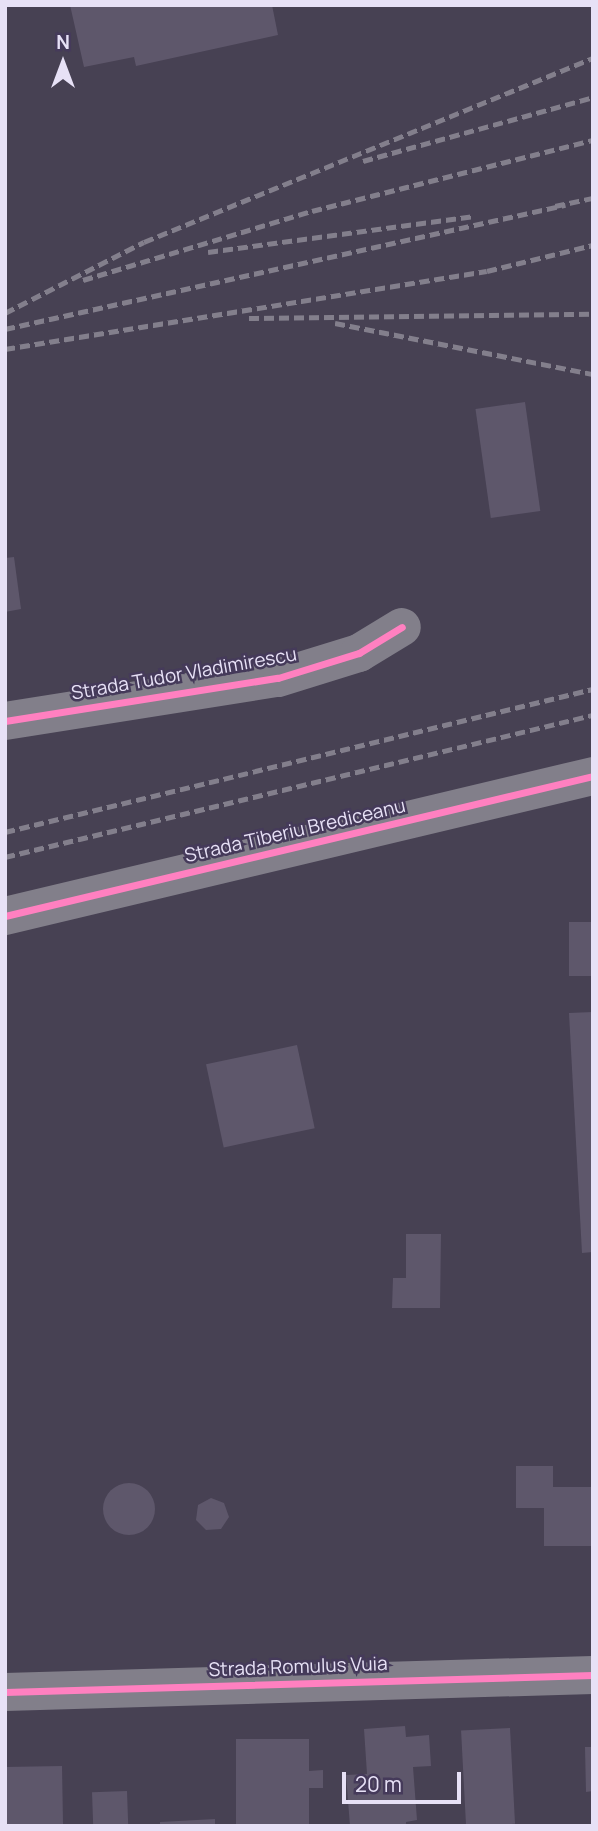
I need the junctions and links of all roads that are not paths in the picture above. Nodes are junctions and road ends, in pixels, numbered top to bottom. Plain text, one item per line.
1 (402, 627) dead end
2 (5, 721) edge
3 (593, 776) edge
4 (5, 916) edge
5 (593, 1675) edge
6 (5, 1692) edge

1 - 2 street, Strada Tudor Vladimirescu
3 - 4 street, Strada Tiberiu Brediceanu
5 - 6 street, Strada Romulus Vuia

